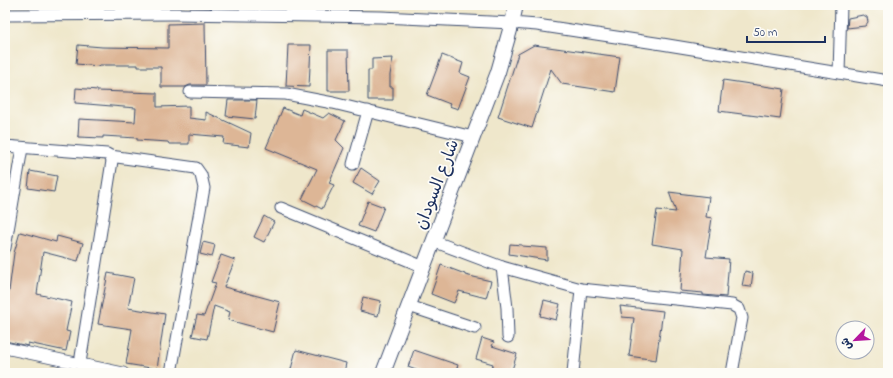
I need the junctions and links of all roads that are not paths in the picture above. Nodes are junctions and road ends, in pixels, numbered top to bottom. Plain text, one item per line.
1 (516, 5) edge
2 (841, 5) edge
3 (35, 10) edge
4 (5, 15) edge
5 (512, 23) junction
6 (839, 73) junction
7 (888, 81) edge
8 (190, 92) dead end
9 (368, 111) junction
10 (474, 137) junction
11 (5, 146) edge
12 (22, 148) junction
13 (110, 156) junction
14 (353, 164) dead end
15 (10, 194) edge
16 (281, 208) dead end
17 (433, 241) junction
18 (5, 248) edge
19 (424, 267) junction
20 (502, 267) junction
21 (581, 289) junction
22 (409, 306) junction
23 (475, 328) dead end
24 (508, 337) dead end
25 (5, 348) edge
26 (80, 363) junction
27 (123, 373) edge
28 (171, 373) edge
29 (383, 373) edge
30 (573, 373) edge
31 (732, 373) edge

1 - 5 main road, شارع السودان
2 - 6 street
3 - 4 street
3 - 5 street
5 - 6 street
5 - 10 main road, شارع السودان
6 - 7 street
8 - 9 street
9 - 10 street
9 - 14 street
10 - 17 main road, شارع السودان
11 - 12 street
12 - 13 street
12 - 15 street
13 - 26 street
13 - 28 street
15 - 18 street
16 - 19 street
17 - 19 main road, شارع السودان
17 - 20 street
19 - 22 main road, شارع السودان
20 - 21 street
20 - 24 street
21 - 30 street
21 - 31 street
22 - 23 street
22 - 29 main road, شارع السودان
25 - 26 street
26 - 27 street

